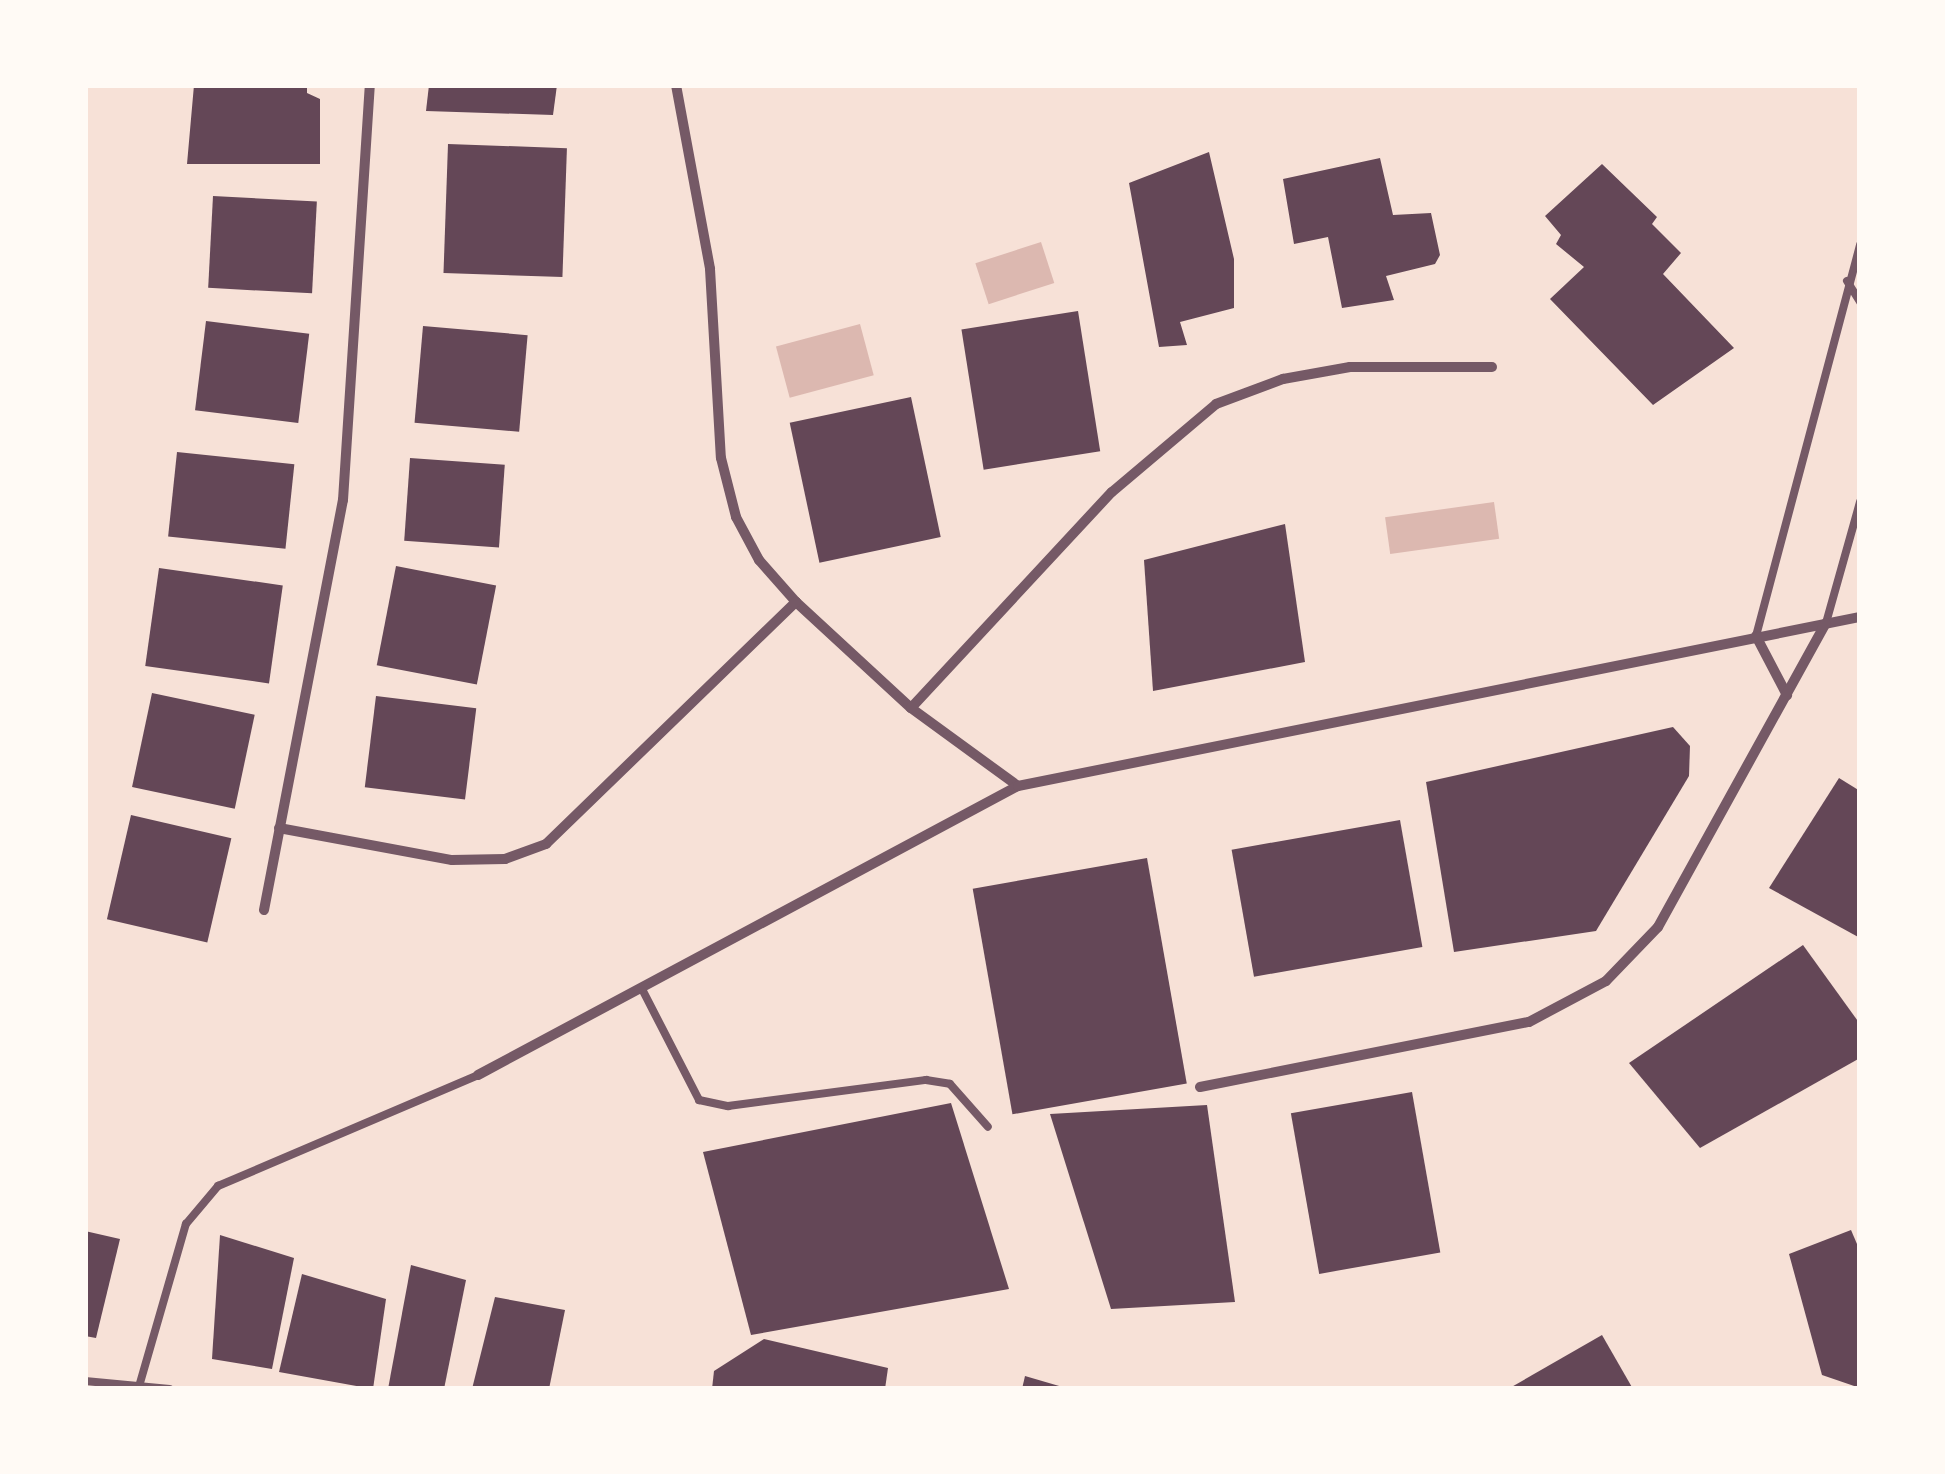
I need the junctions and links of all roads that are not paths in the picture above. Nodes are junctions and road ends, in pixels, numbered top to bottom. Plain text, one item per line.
1 (370, 85) edge
2 (676, 85) edge
3 (1860, 246) edge
4 (1847, 281) junction
5 (1860, 302) edge
6 (1492, 368) dead end
7 (1860, 502) edge
8 (796, 602) junction
9 (1860, 616) edge
10 (1826, 623) junction
11 (1756, 636) junction
12 (1787, 695) junction
13 (911, 708) junction
14 (1018, 786) junction
15 (279, 828) junction
16 (264, 910) dead end
17 (642, 989) junction
18 (478, 1074) joint
19 (1200, 1087) dead end
20 (988, 1127) dead end
21 (85, 1381) edge
22 (140, 1384) junction
23 (170, 1389) edge

1 - 15 street
2 - 8 street
3 - 4 lane
4 - 5 lane
4 - 11 lane
6 - 13 street
7 - 10 lane
8 - 13 street
8 - 15 street
9 - 10 street
10 - 11 street
10 - 12 street
11 - 12 street
11 - 14 street
12 - 19 street
13 - 14 street
14 - 17 street
15 - 16 street
17 - 18 street
17 - 20 lane
18 - 22 lane
21 - 22 lane
22 - 23 lane

